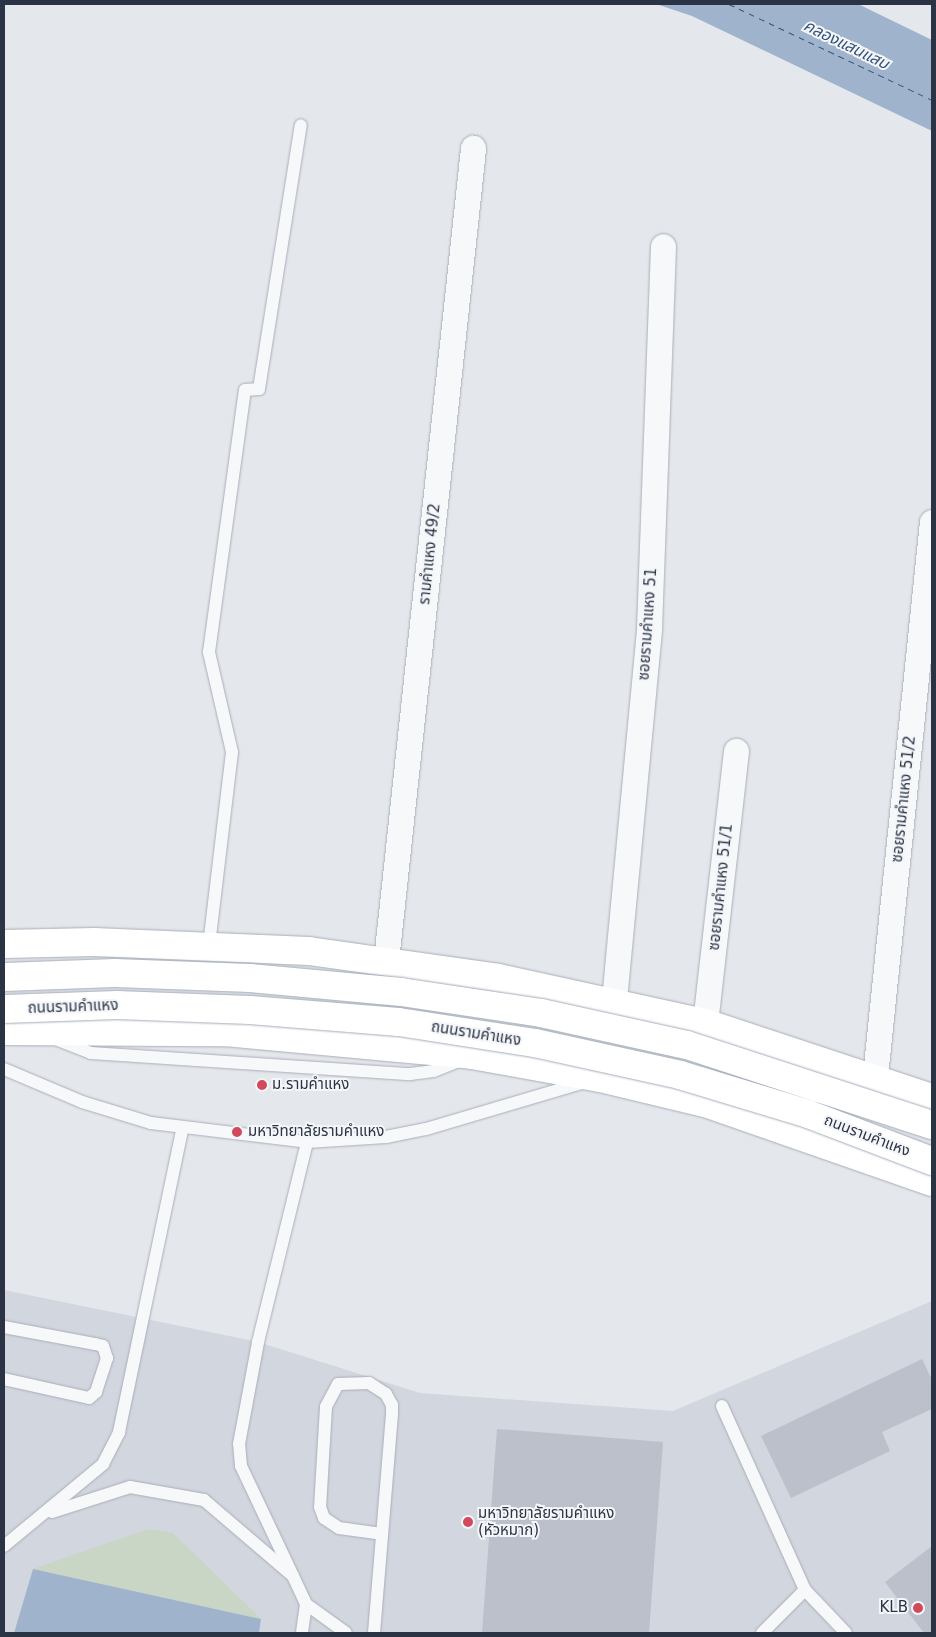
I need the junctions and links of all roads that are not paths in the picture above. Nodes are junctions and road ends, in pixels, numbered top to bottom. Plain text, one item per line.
1 (301, 125) dead end
2 (473, 148) dead end
3 (663, 246) dead end
4 (932, 522) edge
5 (736, 751) dead end
6 (4, 944) edge
7 (209, 945) junction
8 (386, 960) junction
9 (4, 977) edge
10 (614, 1000) junction
11 (4, 1009) edge
12 (705, 1022) junction
13 (4, 1031) edge
14 (4, 1069) edge
15 (875, 1076) junction
16 (600, 1078) junction
17 (932, 1098) edge
18 (932, 1118) edge
19 (932, 1125) edge
20 (182, 1130) junction
21 (307, 1142) junction
22 (926, 1173) edge
23 (4, 1328) edge
24 (4, 1379) edge
25 (722, 1406) dead end
26 (47, 1513) junction
27 (382, 1534) junction
28 (4, 1546) edge
29 (292, 1576) junction
30 (804, 1590) junction
31 (306, 1604) junction
32 (302, 1633) edge
33 (346, 1633) edge
34 (374, 1633) edge
35 (762, 1633) edge
36 (846, 1633) edge

1 - 7 lane
2 - 8 street, รามคำแหง 49/2
3 - 10 street, ซอยรามคำแหง 51
4 - 15 street, ซอยรามคำแหง 51/2
5 - 12 street, ซอยรามคำแหง 51/1
6 - 7 main road
7 - 8 main road
8 - 10 main road
9 - 19 main road, ถนนรามคำแหง, bridge
10 - 12 main road
11 - 22 main road, ถนนรามคำแหง, bridge
12 - 15 main road
13 - 16 main road, ถนนรามคำแหง
14 - 20 lane
15 - 17 main road
16 - 21 lane
16 - 22 main road, ถนนรามคำแหง
18 - 22 main road
20 - 21 lane
20 - 26 lane
21 - 29 lane
23 - 24 lane
25 - 30 lane
26 - 28 lane
26 - 29 lane
27 - 27 lane
27 - 34 lane
29 - 31 lane
30 - 35 lane
30 - 36 lane
31 - 32 lane
31 - 33 lane

